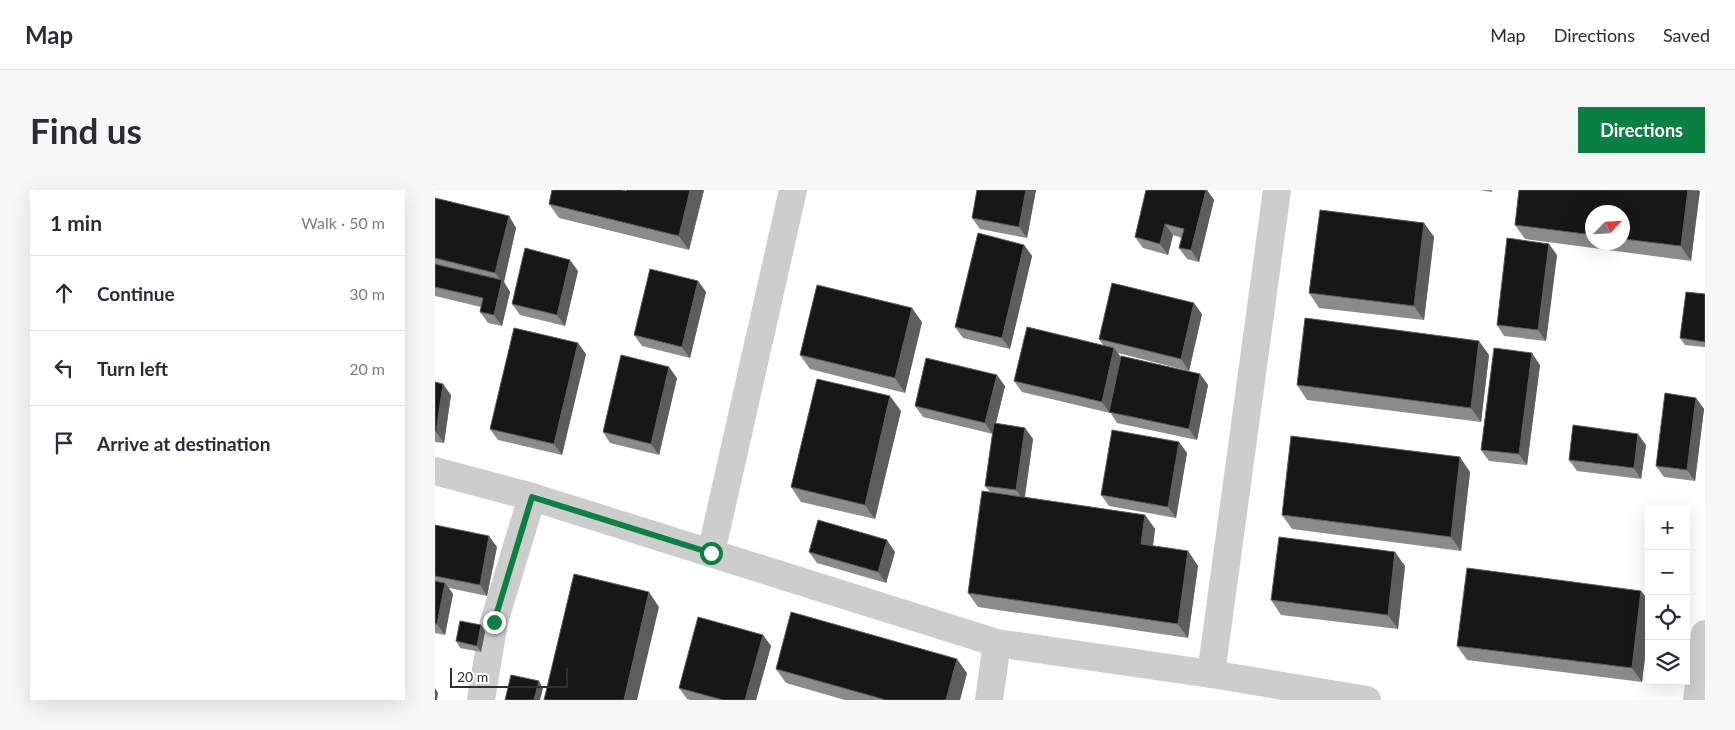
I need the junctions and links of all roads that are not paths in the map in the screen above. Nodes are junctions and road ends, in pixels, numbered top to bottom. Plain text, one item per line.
1 (793, 190) edge
2 (1277, 190) edge
3 (435, 471) edge
4 (532, 497) junction
5 (711, 553) junction
6 (1705, 634) edge
7 (997, 643) junction
8 (1211, 674) junction
9 (481, 700) edge
10 (989, 700) edge
11 (1367, 700) edge
12 (1697, 700) edge

1 - 5 street
2 - 8 street
3 - 4 street
4 - 5 street
4 - 9 street
5 - 7 street
6 - 12 street
7 - 8 street
7 - 10 street
8 - 11 street

